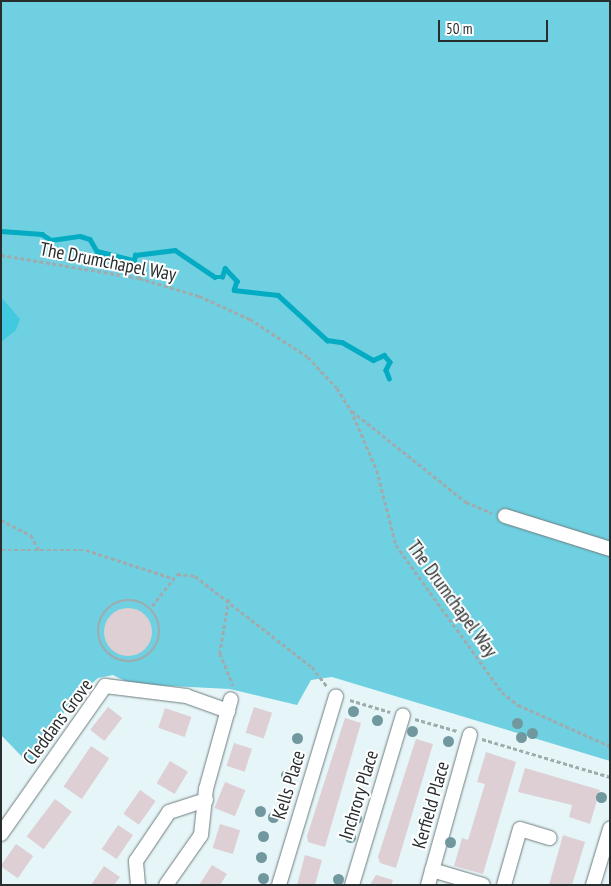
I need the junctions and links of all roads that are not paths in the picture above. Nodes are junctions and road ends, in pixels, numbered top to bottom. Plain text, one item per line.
1 (505, 516) road end
2 (610, 549) edge
3 (336, 696) road end
4 (402, 715) dead end
5 (470, 735) dead end
6 (206, 800) junction
7 (610, 829) edge
8 (1, 834) edge
9 (550, 838) dead end
10 (605, 861) edge
11 (432, 870) junction
12 (138, 885) edge
13 (166, 885) edge
14 (278, 885) edge
15 (352, 885) edge
16 (428, 885) edge
17 (483, 885) edge
18 (504, 885) edge
19 (593, 885) edge

1 - 2 street
3 - 14 street, Kells Place
4 - 15 street, Inchrory Place
5 - 11 street, Kerfield Place
6 - 8 street, Cleddans Grove
6 - 12 street
6 - 13 street
7 - 10 street
9 - 18 street
10 - 19 street
11 - 16 street, Kerfield Place
11 - 17 street

